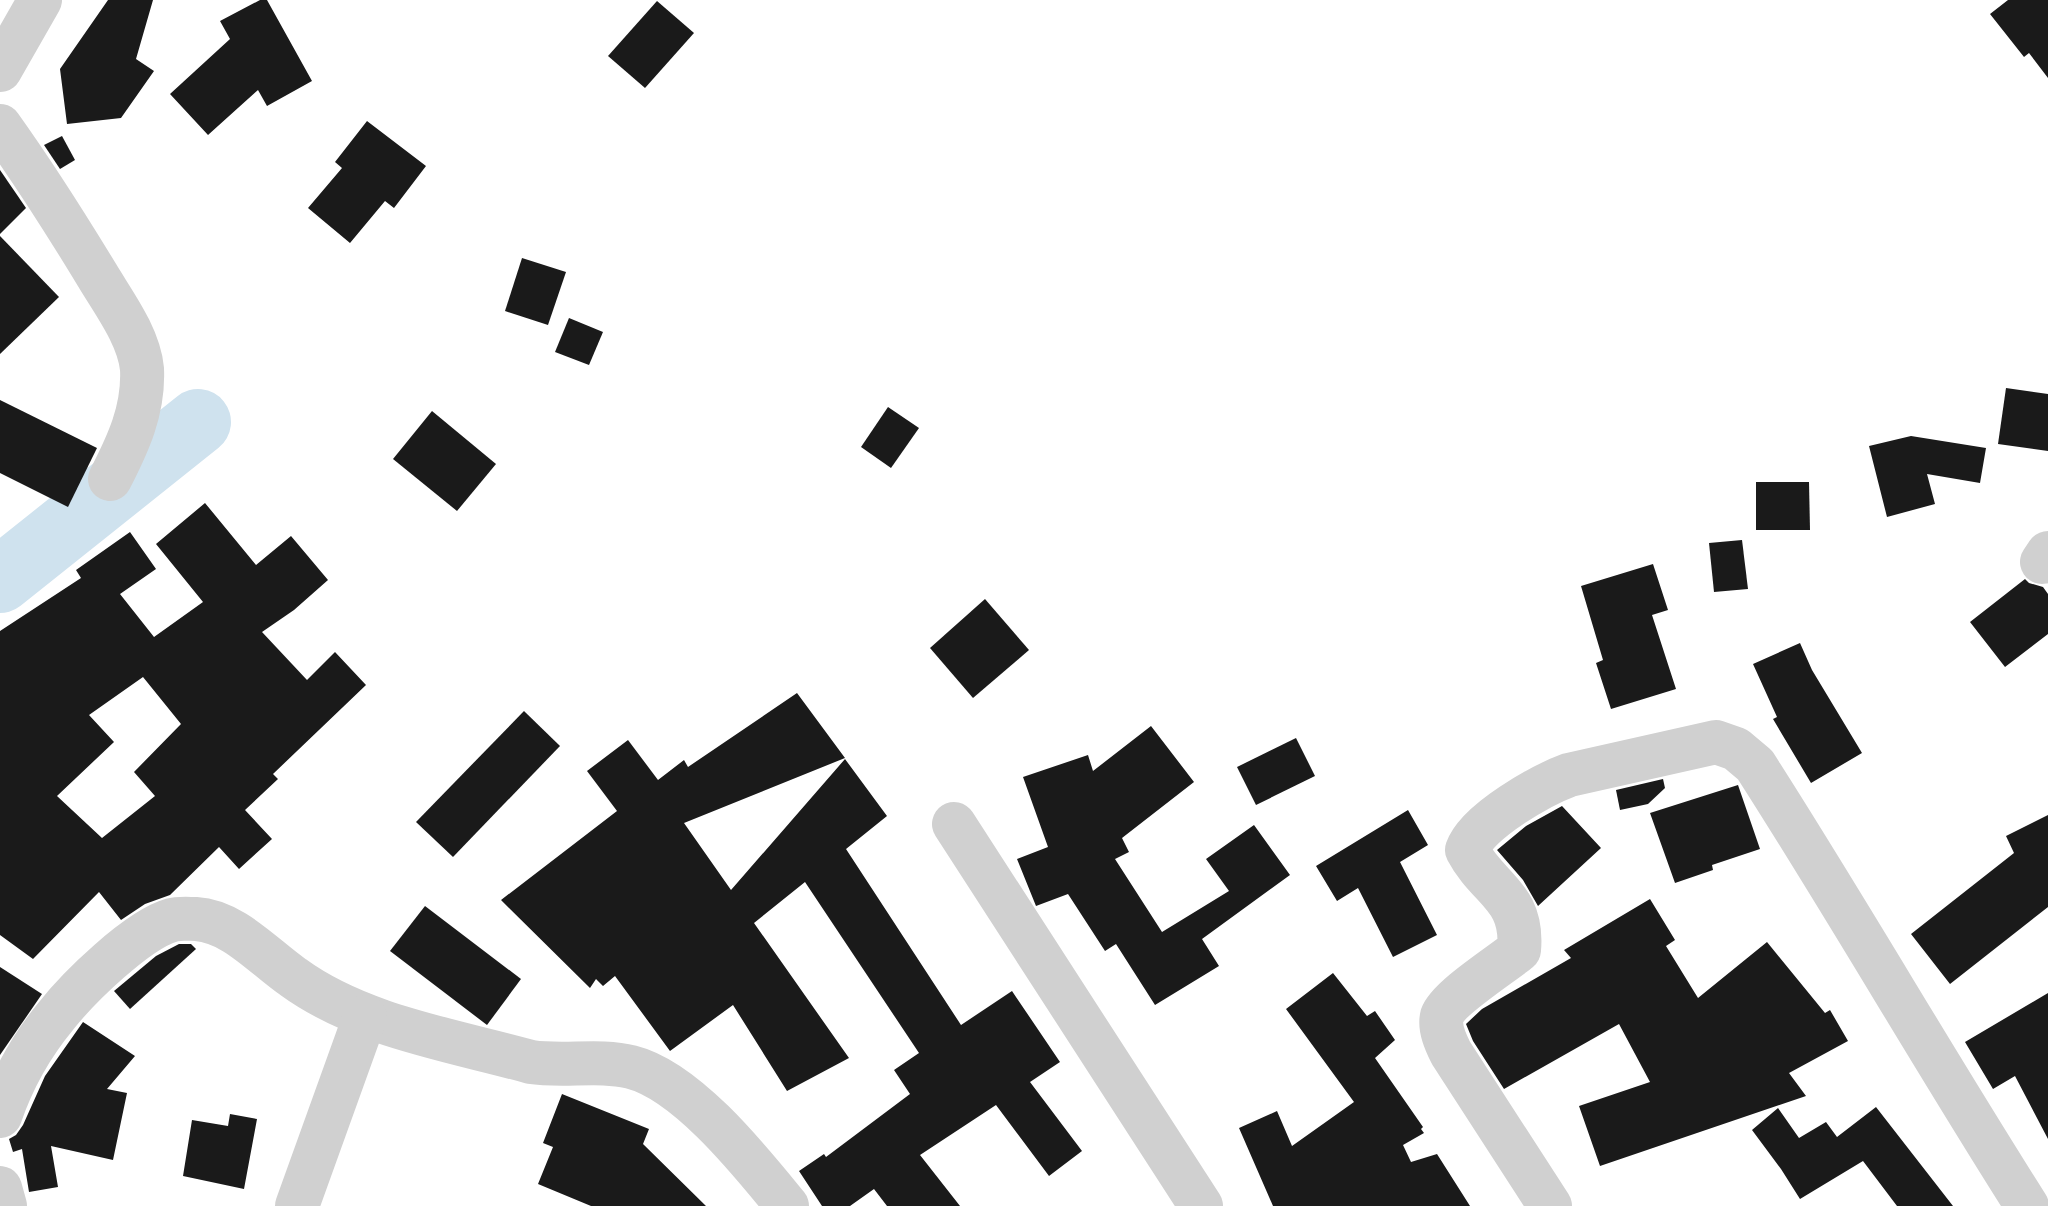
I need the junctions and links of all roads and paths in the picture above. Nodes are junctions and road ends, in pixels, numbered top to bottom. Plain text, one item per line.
1 (40, 0) edge
2 (0, 70) edge
3 (0, 126) edge
4 (110, 479) dead end
5 (954, 824) dead end
6 (365, 1017) junction
7 (0, 1116) edge
8 (0, 1188) edge
9 (772, 1201) edge
10 (5, 1206) edge
11 (297, 1206) edge
12 (1201, 1206) edge
13 (1550, 1206) edge
14 (2027, 1206) edge

1 - 2 street
3 - 4 street
5 - 12 street
6 - 7 street
6 - 9 street
6 - 11 street
8 - 10 street
13 - 14 street

